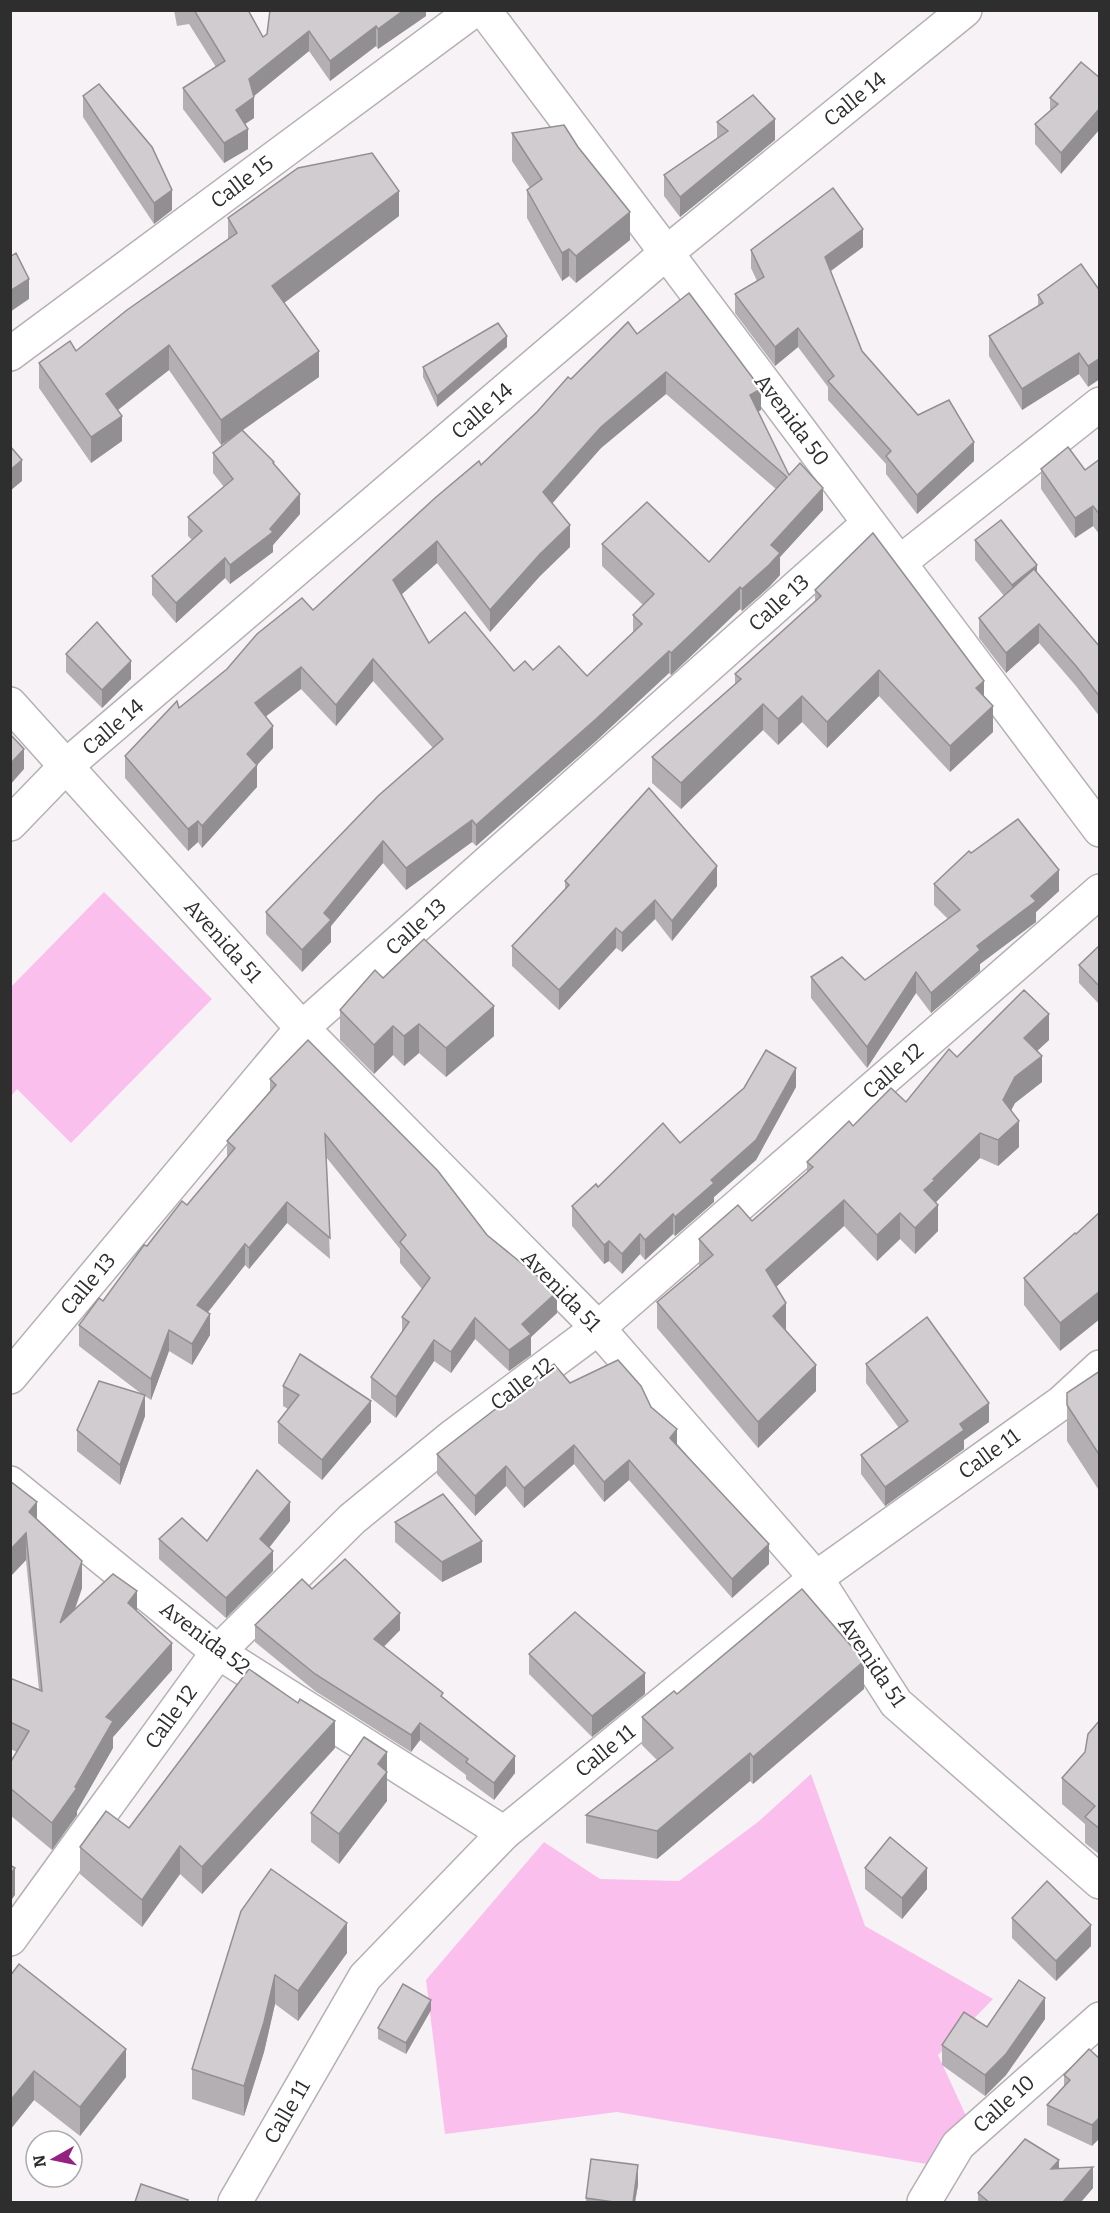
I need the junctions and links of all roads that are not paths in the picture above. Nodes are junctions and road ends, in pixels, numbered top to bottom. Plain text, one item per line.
1 (474, 10) edge
2 (484, 10) edge
3 (965, 10) edge
4 (665, 254) junction
5 (10, 354) edge
6 (1100, 404) edge
7 (869, 523) junction
8 (899, 563) junction
9 (10, 704) edge
10 (66, 766) junction
11 (10, 824) edge
12 (1100, 830) edge
13 (1100, 891) edge
14 (302, 1028) junction
15 (597, 1328) junction
16 (1100, 1366) edge
17 (10, 1377) edge
18 (10, 1484) edge
19 (816, 1578) junction
20 (218, 1652) junction
21 (504, 1833) junction
22 (1100, 1882) edge
23 (10, 1939) edge
24 (1100, 2019) edge
25 (235, 2202) edge
26 (924, 2202) edge

1 - 5 street, Calle 15
2 - 4 street, Avenida 50
3 - 4 street, Calle 14
4 - 7 street, Avenida 50
4 - 10 street, Calle 14
6 - 8 street
7 - 8 street, Avenida 50
7 - 14 street, Calle 13
8 - 12 street, Avenida 50
9 - 10 street, Avenida 51
10 - 11 street, Calle 14
10 - 14 street, Avenida 51
13 - 15 street, Calle 12
14 - 15 street, Avenida 51
14 - 17 street, Calle 13
15 - 19 street, Avenida 51
15 - 20 street, Calle 12
16 - 19 street, Calle 11
18 - 20 street, Avenida 52
19 - 21 street, Calle 11
19 - 22 street, Avenida 51
20 - 21 street, Avenida 52
20 - 23 street, Calle 12
21 - 25 street, Calle 11
24 - 26 street, Calle 10

